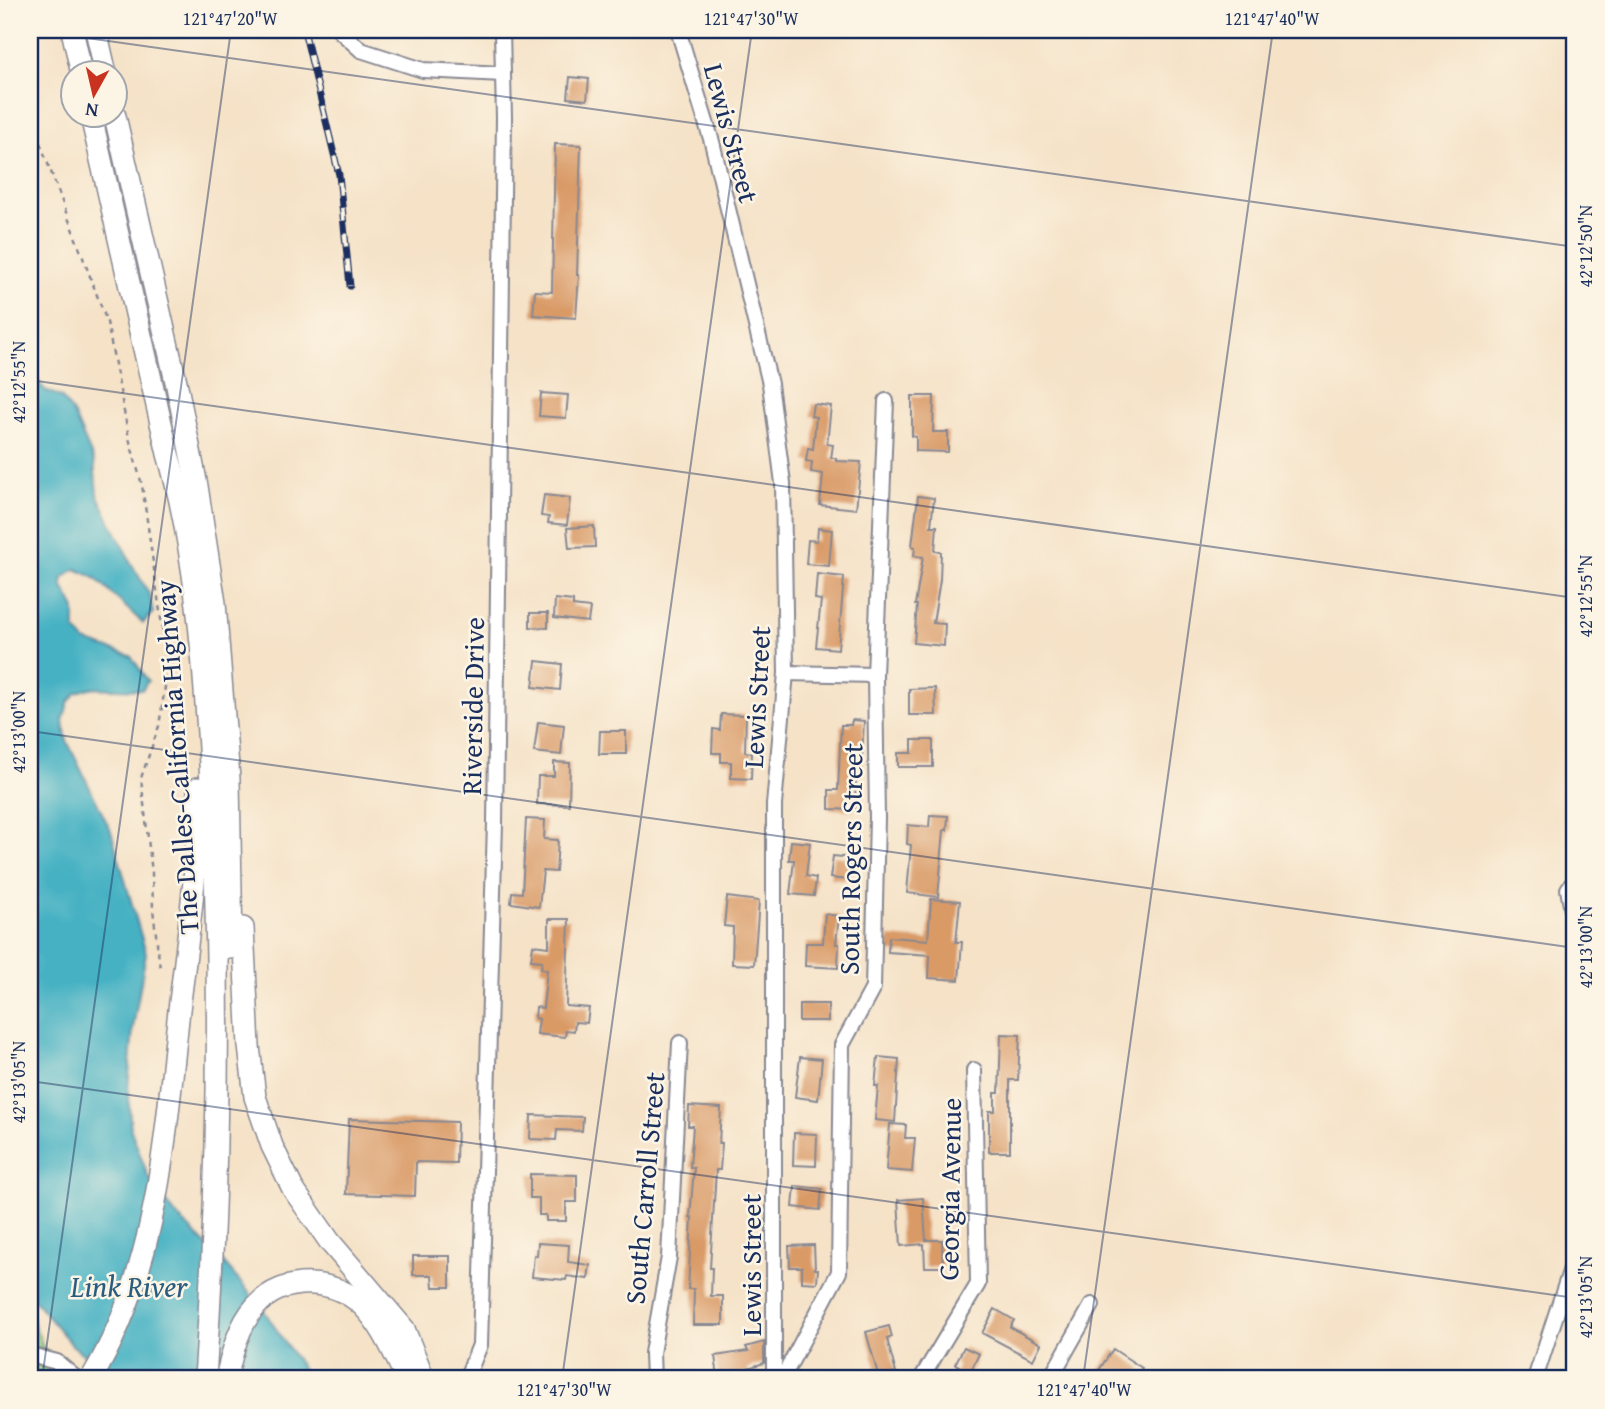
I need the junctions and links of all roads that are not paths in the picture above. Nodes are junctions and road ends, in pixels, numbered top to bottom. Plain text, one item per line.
1 (72, 30) edge
2 (96, 30) edge
3 (339, 30) edge
4 (502, 30) edge
5 (678, 30) edge
6 (79, 60) edge
7 (103, 60) edge
8 (503, 74) junction
9 (95, 130) edge
10 (118, 130) edge
11 (886, 401) dead end
12 (167, 454) junction
13 (786, 673) junction
14 (875, 675) junction
15 (229, 779) junction
16 (1575, 880) edge
17 (1575, 928) edge
18 (680, 1043) dead end
19 (975, 1070) dead end
20 (215, 1195) junction
21 (1575, 1256) edge
22 (1092, 1305) dead end
23 (30, 1354) edge
24 (77, 1379) edge
25 (91, 1379) edge
26 (205, 1379) edge
27 (226, 1379) edge
28 (407, 1379) edge
29 (424, 1379) edge
30 (466, 1379) edge
31 (653, 1379) edge
32 (774, 1379) edge
33 (782, 1379) edge
34 (920, 1379) edge
35 (1050, 1379) edge
36 (1535, 1379) edge

1 - 6 highway
2 - 7 highway
3 - 8 street
4 - 8 street, Riverside Drive
5 - 13 street, Lewis Street
8 - 30 street, Riverside Drive
9 - 12 highway, The Dalles-California Highway
10 - 15 highway, The Dalles-California Highway
11 - 14 street, South Rogers Street
12 - 20 highway, The Dalles-California Highway
12 - 25 highway
13 - 14 street
13 - 32 street, Lewis Street
14 - 33 street, South Rogers Street
15 - 20 highway, The Dalles-California Highway
15 - 29 highway
16 - 17 street
18 - 31 street, South Carroll Street
19 - 34 street, Georgia Avenue
20 - 26 highway, The Dalles-California Highway
21 - 36 street
22 - 35 street
23 - 24 street
27 - 28 highway

